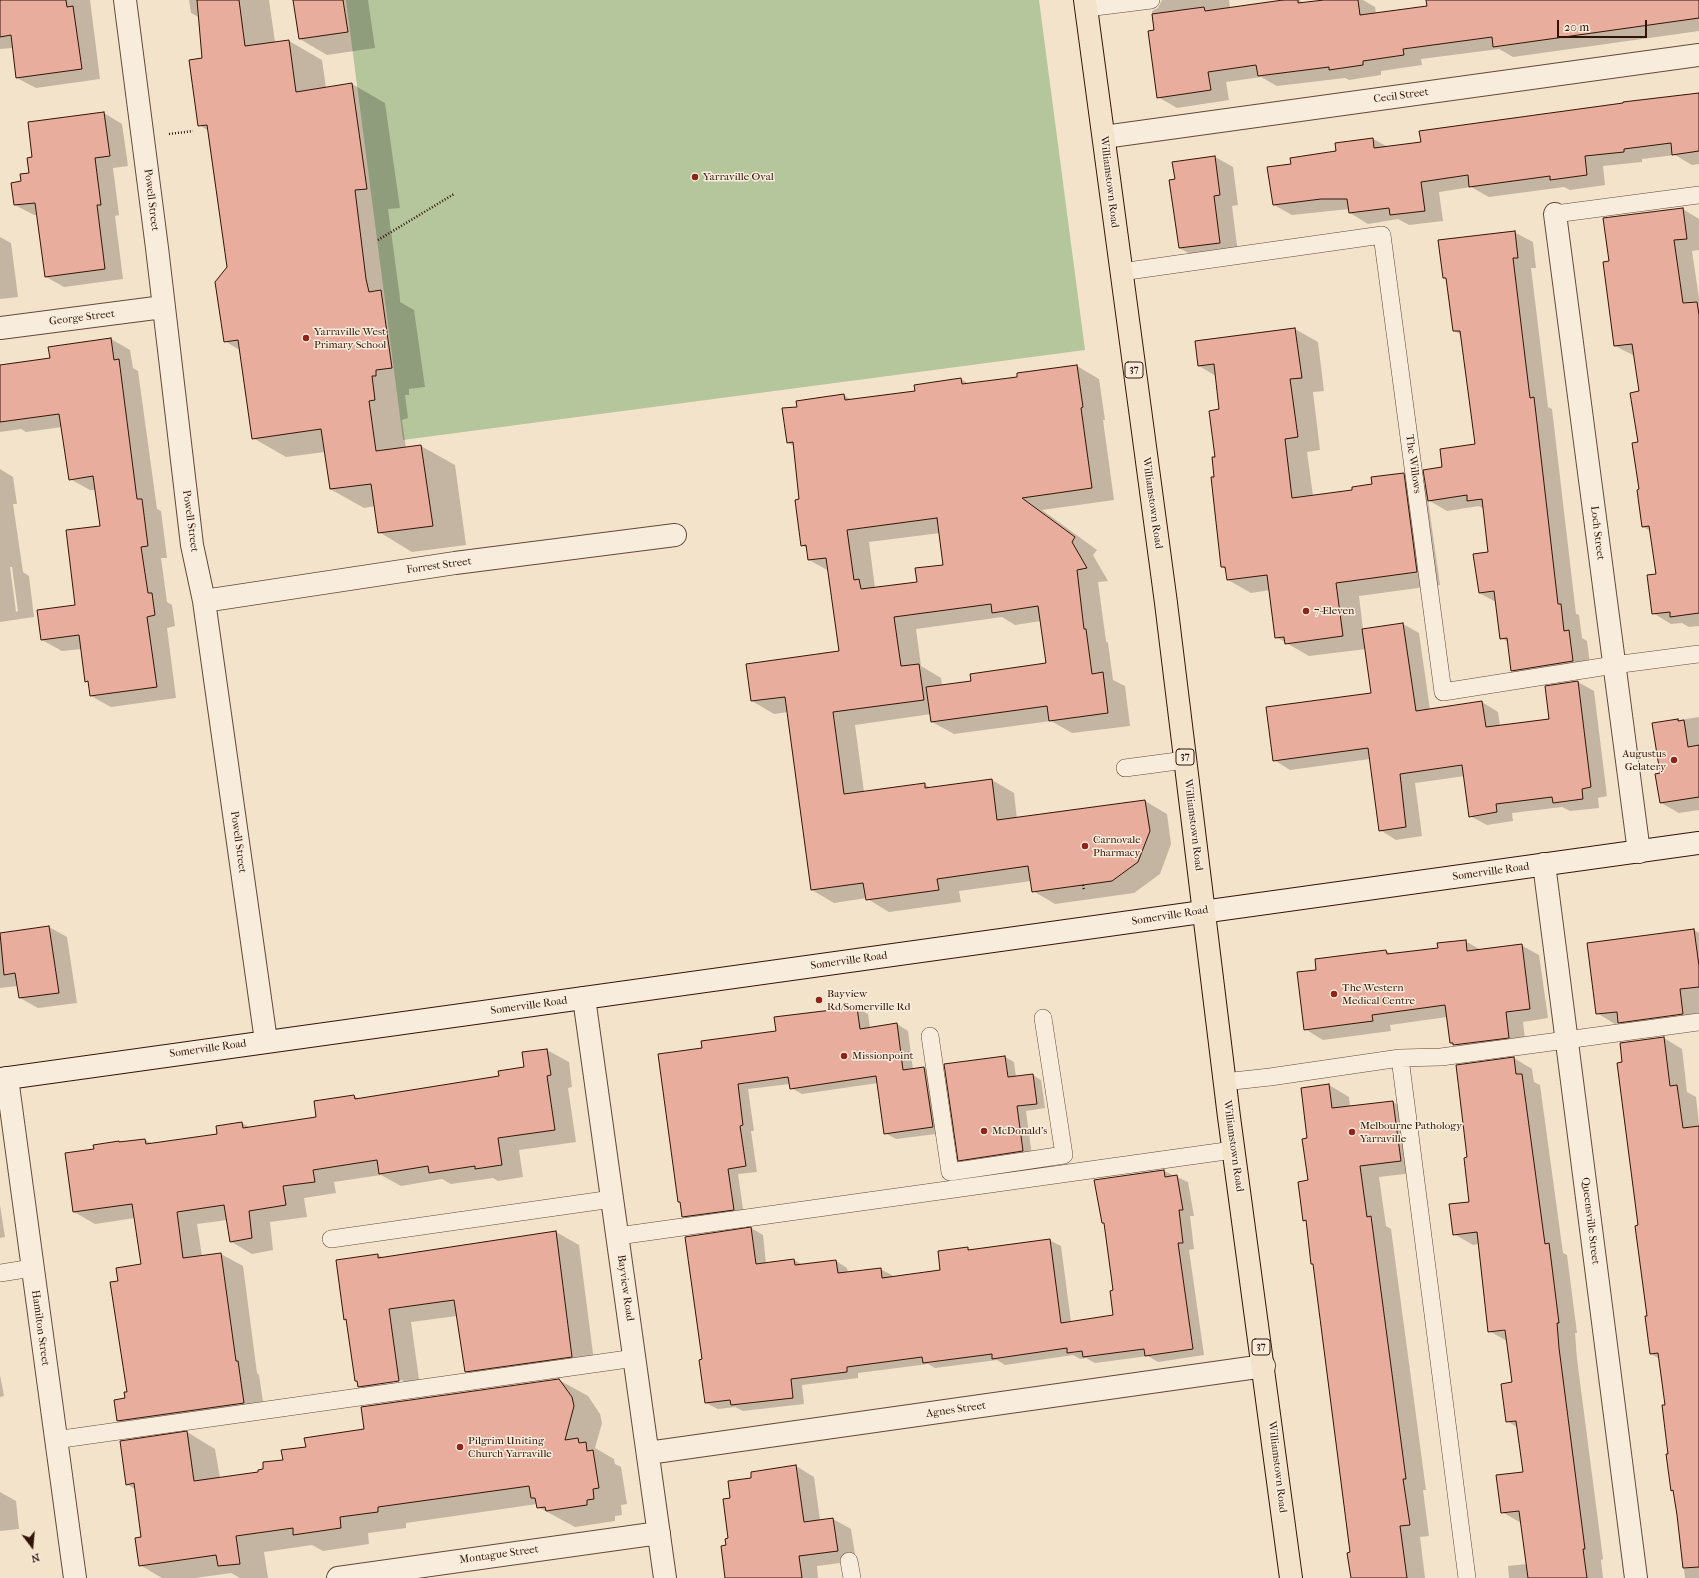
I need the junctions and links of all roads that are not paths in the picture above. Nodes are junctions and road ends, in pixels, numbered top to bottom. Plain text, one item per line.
1 (125, 0) edge
2 (1151, 0) edge
3 (1086, 4) edge
4 (1699, 55) edge
5 (1104, 137) junction
6 (1699, 195) edge
7 (1555, 214) joint
8 (1121, 272) junction
9 (163, 307) junction
10 (0, 328) edge
11 (675, 535) dead end
12 (204, 601) junction
13 (1699, 654) edge
14 (1614, 665) junction
15 (1185, 760) junction
16 (1125, 768) dead end
17 (1699, 843) edge
18 (1639, 852) junction
19 (1544, 864) junction
20 (1203, 911) junction
21 (584, 998) junction
22 (1043, 1018) dead end
23 (1699, 1022) edge
24 (930, 1036) dead end
25 (1567, 1040) junction
26 (266, 1041) junction
27 (1400, 1058) junction
28 (3, 1079) edge
29 (1224, 1082) junction
30 (1233, 1150) junction
31 (612, 1199) junction
32 (618, 1236) junction
33 (331, 1239) dead end
34 (32, 1268) junction
35 (0, 1273) edge
36 (635, 1358) junction
37 (1264, 1366) junction
38 (55, 1440) junction
39 (648, 1453) junction
40 (659, 1533) junction
41 (849, 1561) dead end
42 (75, 1578) edge
43 (338, 1578) edge
44 (665, 1578) edge
45 (852, 1578) edge
46 (1291, 1578) edge
47 (1467, 1578) edge
48 (1636, 1578) edge

1 - 9 street, Powell Street
2 - 3 lane
3 - 5 main road, Williamstown Road / 37
4 - 5 street, Cecil Street
5 - 8 main road, Williamstown Road / 37
6 - 7 lane
7 - 14 street, Loch Street
8 - 14 lane, The Willows
8 - 15 main road, Williamstown Road / 37
9 - 10 street, George Street
9 - 12 street, Powell Street
11 - 12 street, Forrest Street
12 - 26 street, Powell Street
13 - 14 lane
14 - 18 street, Loch Street
15 - 16 lane
15 - 20 main road, Williamstown Road / 37
17 - 18 street, Somerville Road
18 - 19 street, Somerville Road
19 - 20 street, Somerville Road
19 - 25 street, Queensville Street
20 - 21 street, Somerville Road
20 - 29 main road, Williamstown Road / 37
21 - 26 street, Somerville Road
21 - 31 street, Bayview Road
22 - 24 lane
23 - 25 lane
25 - 27 lane
25 - 48 street, Queensville Street
26 - 28 street, Somerville Road
27 - 29 lane
27 - 47 lane
28 - 34 street, Hamilton Street
29 - 30 main road, Williamstown Road / 37
30 - 32 lane
30 - 37 main road, Williamstown Road / 37
31 - 32 street, Bayview Road
31 - 33 lane
32 - 36 street, Bayview Road
34 - 35 lane
34 - 38 street, Hamilton Street
36 - 38 lane
36 - 39 street, Bayview Road
37 - 39 street, Agnes Street
37 - 46 main road, Williamstown Road / 37
38 - 42 street, Hamilton Street
39 - 40 street, Bayview Road
40 - 43 street, Montague Street
40 - 44 street, Bayview Road
41 - 45 lane

